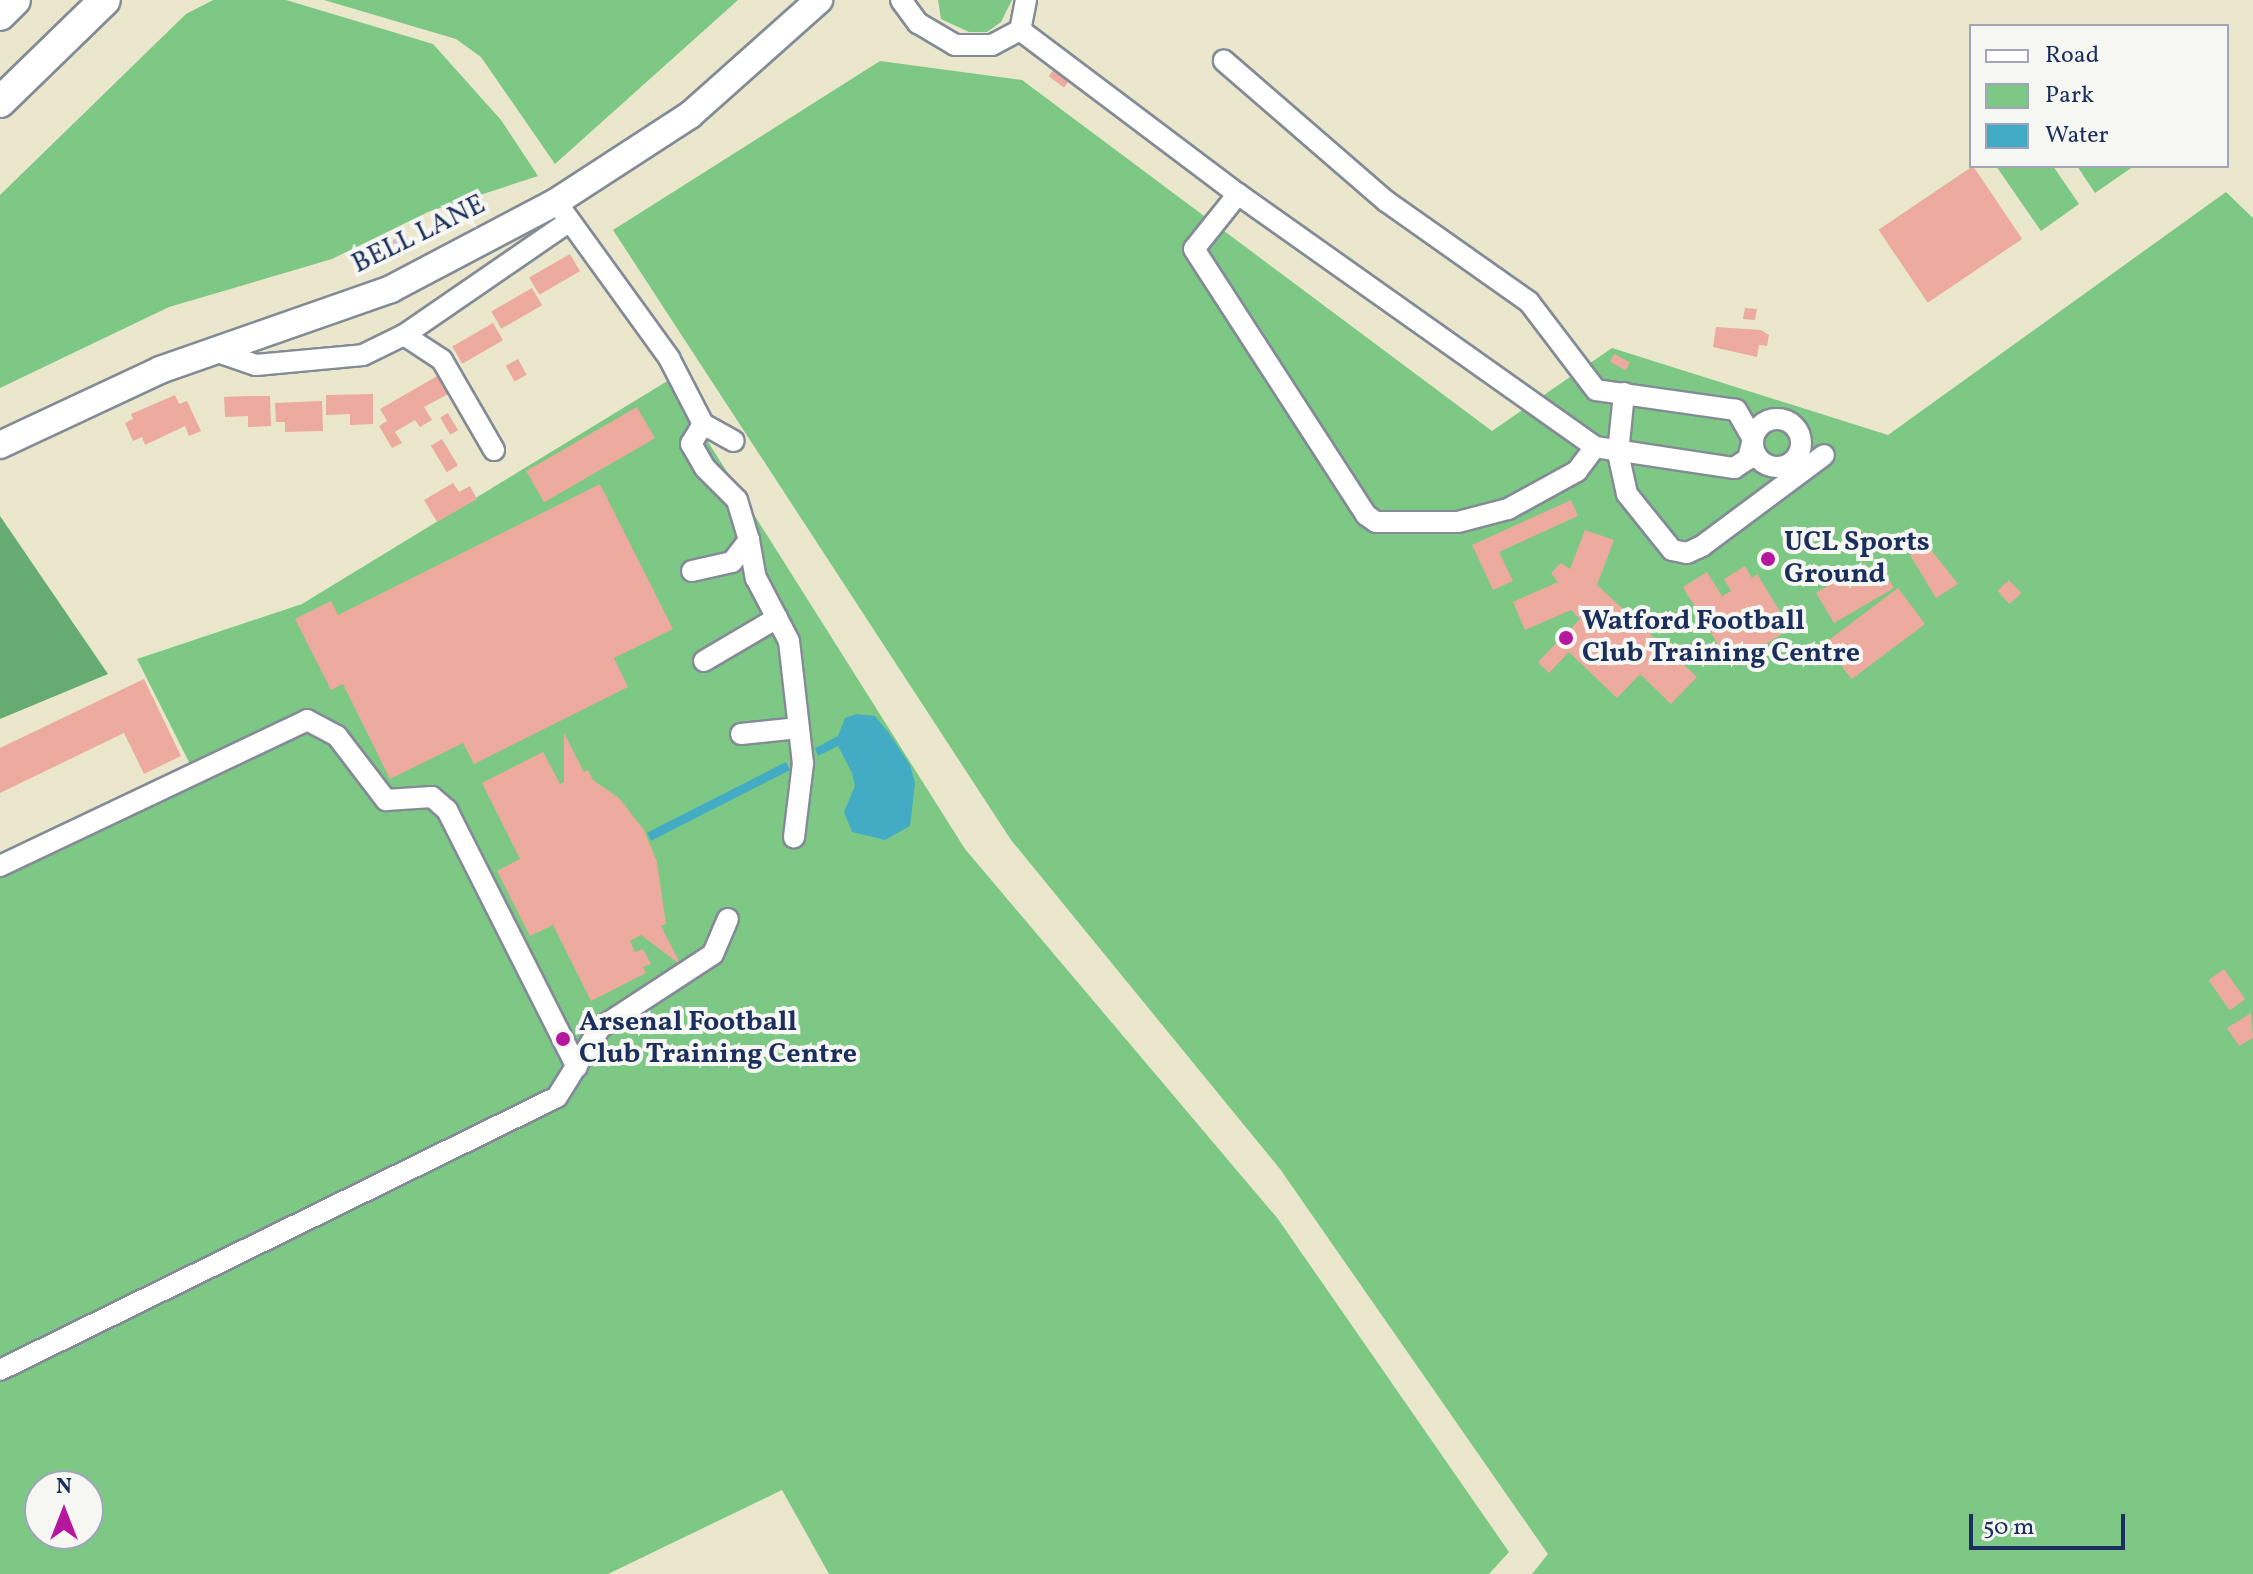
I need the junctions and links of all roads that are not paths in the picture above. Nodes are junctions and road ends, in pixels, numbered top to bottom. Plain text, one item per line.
1 (15, 0) edge
2 (105, 0) edge
3 (819, 0) edge
4 (901, 0) edge
5 (1026, 0) edge
6 (0, 15) edge
7 (1020, 30) junction
8 (1224, 61) dead end
9 (0, 102) edge
10 (1238, 194) junction
11 (563, 212) junction
12 (404, 335) junction
13 (215, 351) junction
14 (1624, 393) junction
15 (703, 424) junction
16 (734, 441) dead end
17 (0, 445) edge
18 (1595, 447) junction
19 (494, 450) dead end
20 (1618, 453) junction
21 (1824, 455) dead end
22 (749, 540) junction
23 (692, 571) dead end
24 (777, 618) junction
25 (704, 661) dead end
26 (799, 728) junction
27 (741, 734) dead end
28 (794, 837) dead end
29 (0, 866) edge
30 (728, 919) dead end
31 (577, 1067) junction
32 (0, 1370) edge

1 - 6 highway
2 - 9 highway
3 - 11 main road, BELL LANE
4 - 7 street
5 - 7 street
7 - 10 street
8 - 14 street
10 - 18 street
10 - 18 street
11 - 12 street
11 - 13 main road, BELL LANE
11 - 15 street
12 - 13 street
12 - 19 street
13 - 17 main road, BELL LANE
14 - 20 street
14 - 20 street
15 - 16 street
15 - 22 street
18 - 20 street
20 - 21 street
22 - 23 street
22 - 24 street
24 - 25 street
24 - 26 street
26 - 27 street
26 - 28 street
29 - 31 street
30 - 31 street
31 - 32 street

